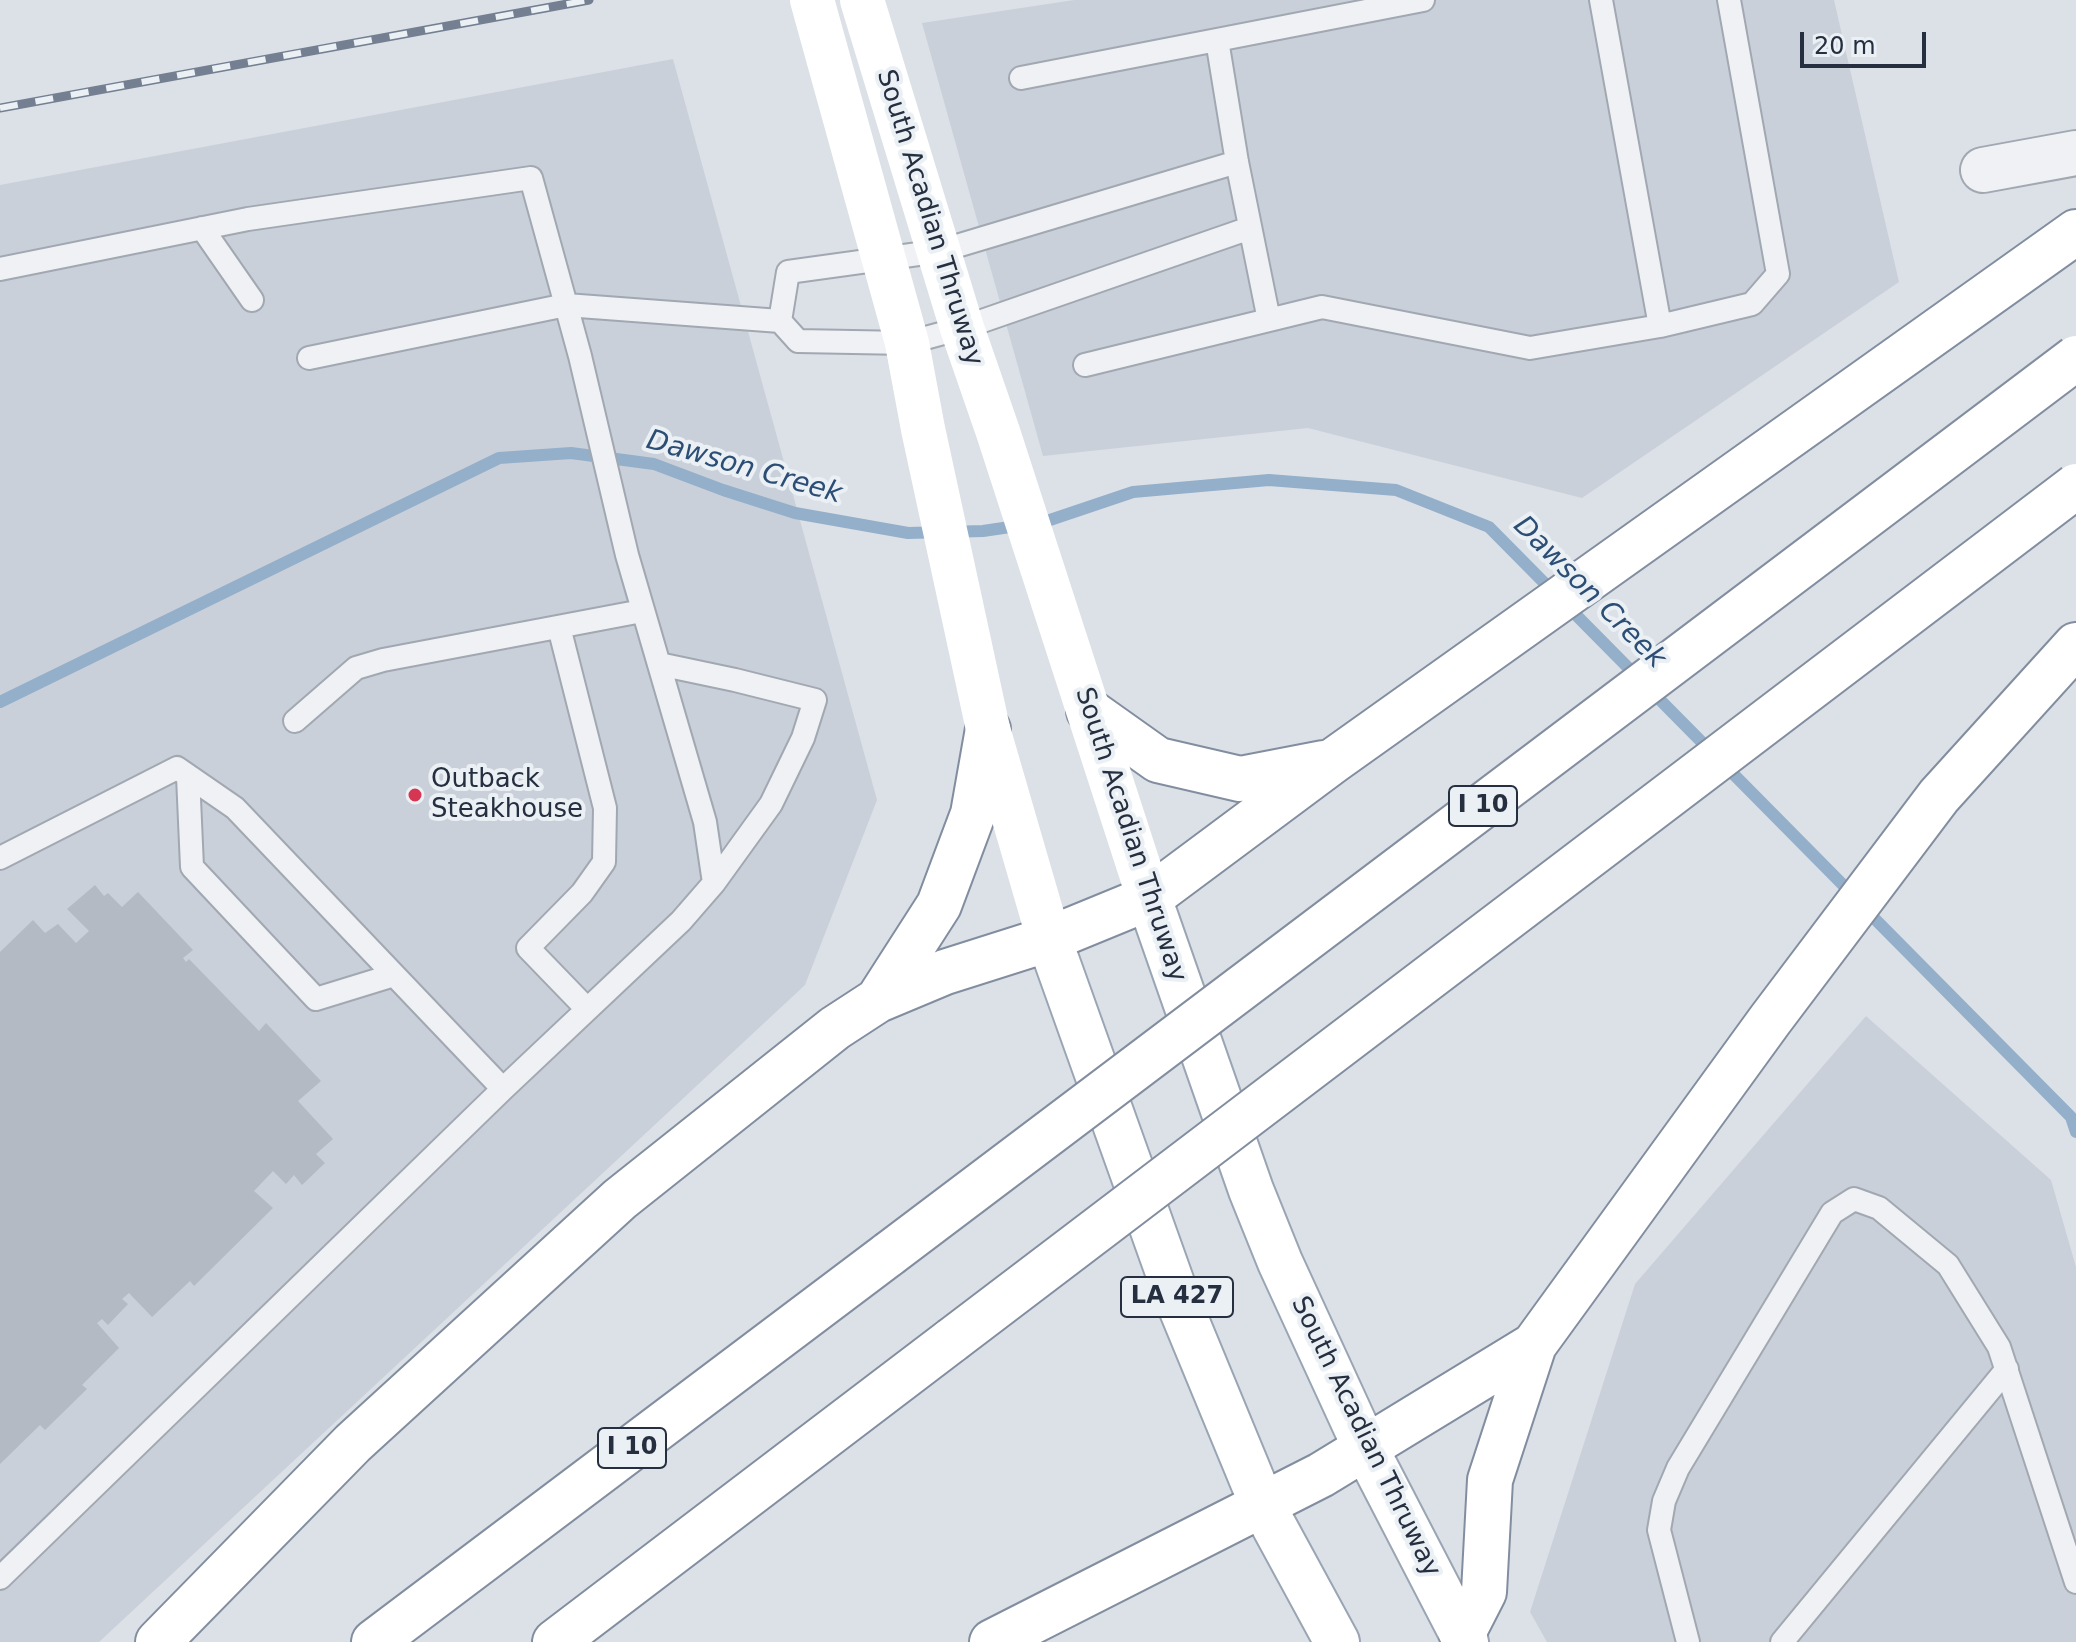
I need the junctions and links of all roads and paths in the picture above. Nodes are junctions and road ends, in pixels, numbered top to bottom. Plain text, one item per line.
1 (812, 0) edge
2 (862, 0) edge
3 (1423, 0) edge
4 (1601, 0) edge
5 (1729, 0) edge
6 (1217, 40) junction
7 (1021, 78) dead end
8 (2076, 153) edge
9 (1237, 162) junction
10 (1983, 170) dead end
11 (202, 228) junction
12 (1250, 228) junction
13 (2076, 232) edge
14 (940, 251) junction
15 (885, 259) junction
16 (0, 269) edge
17 (252, 300) dead end
18 (566, 305) junction
19 (1269, 320) junction
20 (780, 321) junction
21 (1660, 326) junction
22 (962, 328) junction
23 (907, 343) junction
24 (309, 358) dead end
25 (2076, 358) edge
26 (1085, 365) dead end
27 (2076, 486) edge
28 (642, 611) junction
29 (559, 627) junction
30 (2076, 645) edge
31 (659, 664) junction
32 (1089, 711) junction
33 (295, 721) dead end
34 (988, 729) junction
35 (1333, 761) junction
36 (188, 776) junction
37 (0, 858) edge
38 (714, 883) junction
39 (1149, 898) junction
40 (1049, 939) junction
41 (394, 975) junction
42 (878, 1000) junction
43 (587, 1009) junction
44 (503, 1089) junction
45 (1534, 1345) junction
46 (2007, 1369) junction
47 (1365, 1447) junction
48 (1262, 1504) junction
49 (0, 1578) edge
50 (2076, 1582) edge
51 (1464, 1639) edge
52 (158, 1642) edge
53 (374, 1642) edge
54 (555, 1642) edge
55 (992, 1642) edge
56 (1337, 1642) edge
57 (1688, 1642) edge
58 (1782, 1642) edge

1 - 15 main road, South Acadian Thruway / LA 427
2 - 14 main road, South Acadian Thruway
3 - 6 lane
4 - 21 lane
5 - 21 lane
6 - 7 lane
6 - 9 lane
8 - 10 street
9 - 12 lane
9 - 14 lane
11 - 16 lane
11 - 17 lane
11 - 18 lane
12 - 19 lane
12 - 22 lane
13 - 35 main road
14 - 15 lane
14 - 22 main road, South Acadian Thruway
15 - 20 lane
15 - 23 main road, South Acadian Thruway / LA 427
18 - 20 lane
18 - 24 lane
18 - 28 lane
19 - 21 lane
19 - 26 lane
20 - 23 lane
22 - 23 lane
22 - 32 main road, South Acadian Thruway
23 - 34 main road, South Acadian Thruway / LA 427
25 - 53 main road, I 10, bridge
27 - 54 main road, bridge
28 - 29 lane
28 - 31 lane
29 - 33 lane
29 - 43 lane
30 - 45 main road
31 - 38 lane
31 - 38 lane
32 - 35 main road
32 - 39 main road, South Acadian Thruway
34 - 40 main road, South Acadian Thruway / LA 427
34 - 42 main road
35 - 39 main road
36 - 37 lane
36 - 41 lane
36 - 41 lane
38 - 43 lane
39 - 40 main road
39 - 47 main road, South Acadian Thruway
40 - 42 main road
40 - 48 main road, South Acadian Thruway / LA 427
41 - 44 lane
42 - 52 main road
43 - 44 lane
44 - 49 lane
45 - 47 main road
45 - 51 main road
46 - 50 lane
46 - 57 lane
46 - 58 lane
47 - 48 main road
47 - 51 main road, South Acadian Thruway
48 - 55 main road
48 - 56 main road, South Acadian Thruway / LA 427

